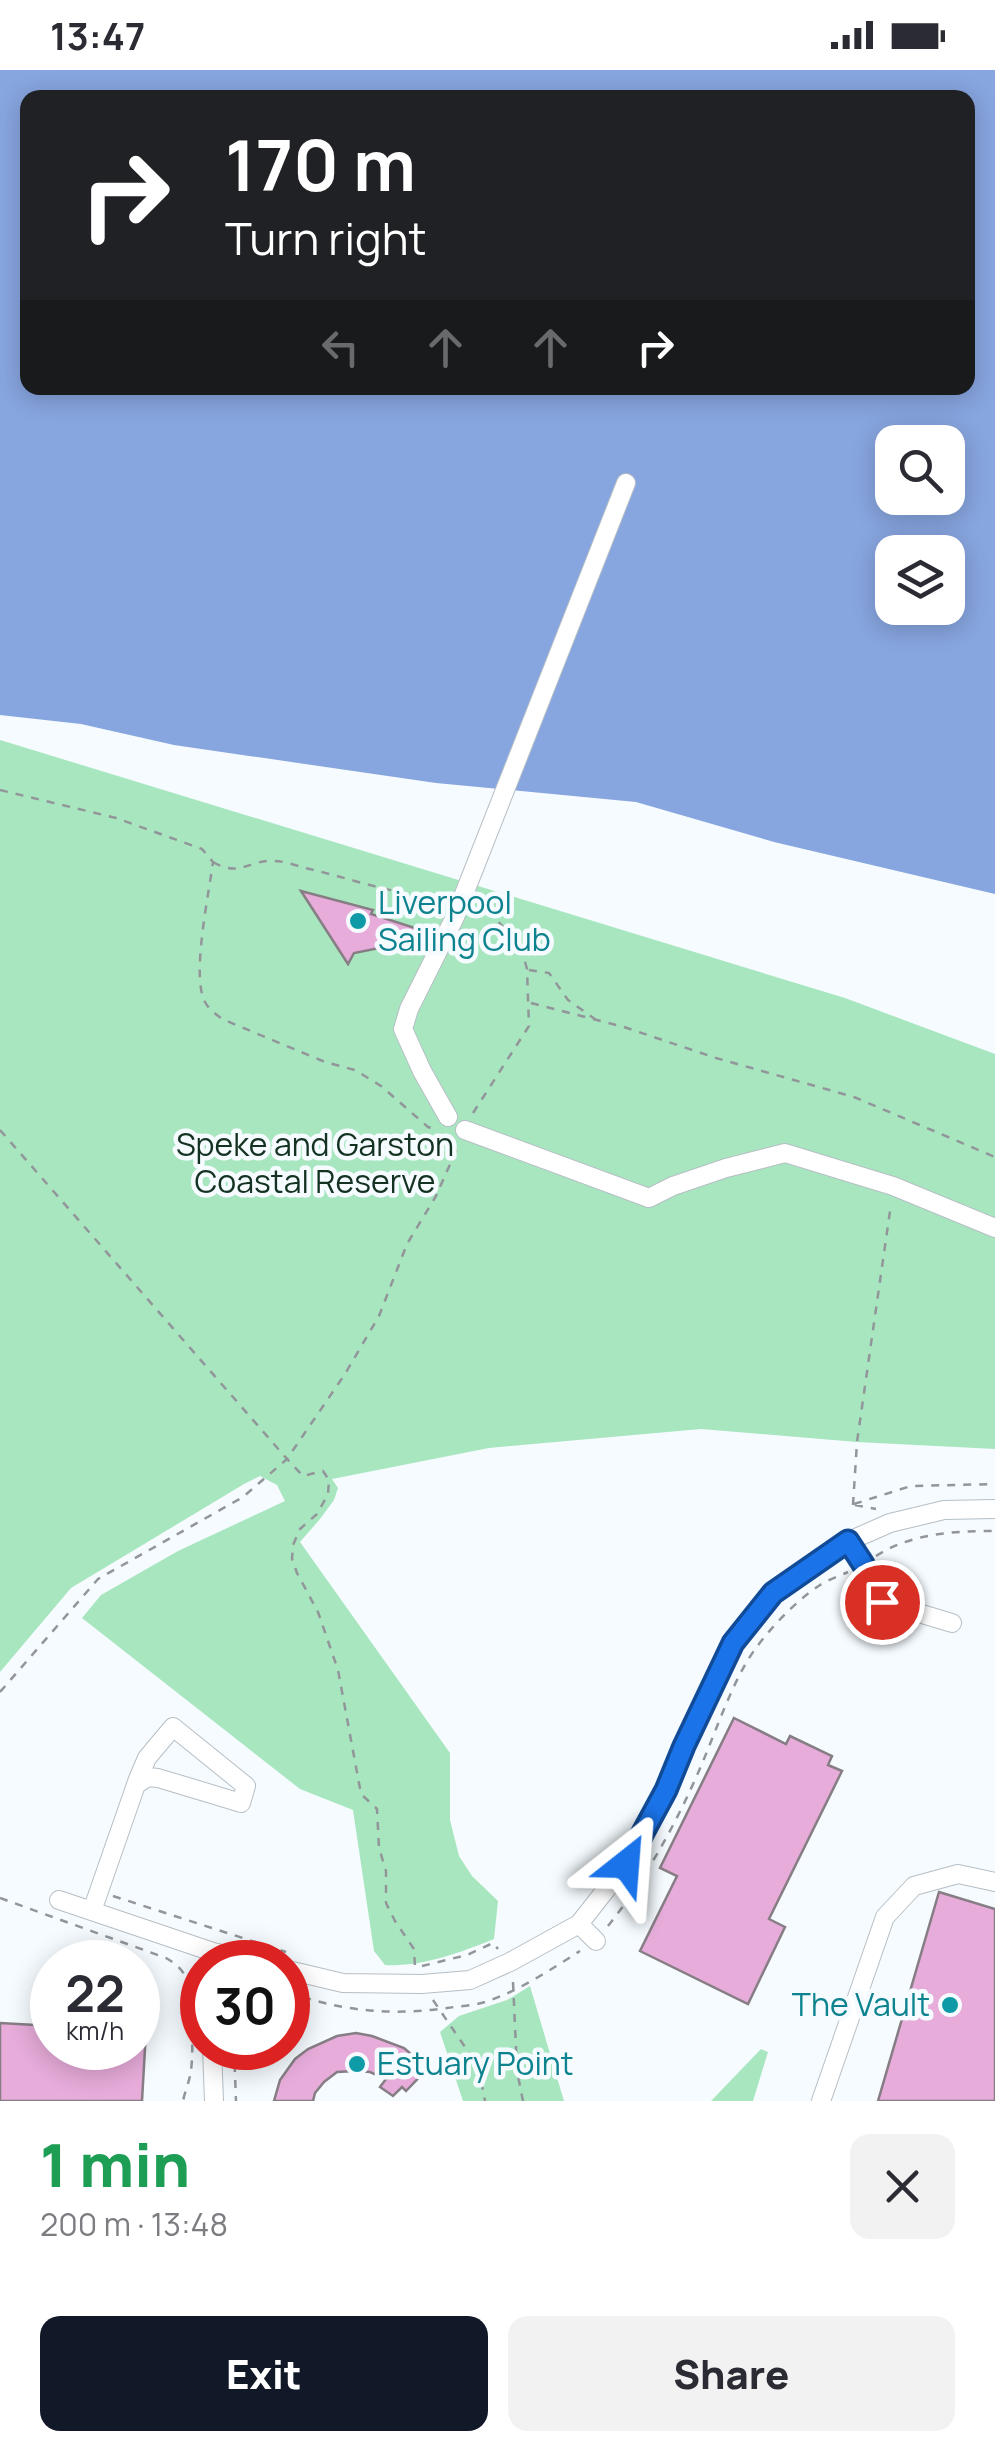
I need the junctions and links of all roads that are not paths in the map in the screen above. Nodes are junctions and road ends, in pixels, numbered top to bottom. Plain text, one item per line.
1 (626, 483) dead end
2 (448, 1117) dead end
3 (465, 1130) road end
4 (995, 1228) edge
5 (995, 1508) edge
6 (848, 1541) junction
7 (952, 1623) dead end
8 (138, 1782) junction
9 (995, 1882) edge
10 (59, 1900) dead end
11 (92, 1911) junction
12 (580, 1924) junction
13 (596, 1941) dead end
14 (180, 1944) edge
15 (310, 1970) edge
16 (213, 2070) edge
17 (214, 2101) edge
18 (822, 2101) edge

1 - 2 street
3 - 4 street
5 - 6 street
6 - 7 street
6 - 12 street
8 - 8 street
8 - 11 street
9 - 18 street
10 - 11 street
11 - 14 street
12 - 13 street
12 - 15 street
16 - 17 street

